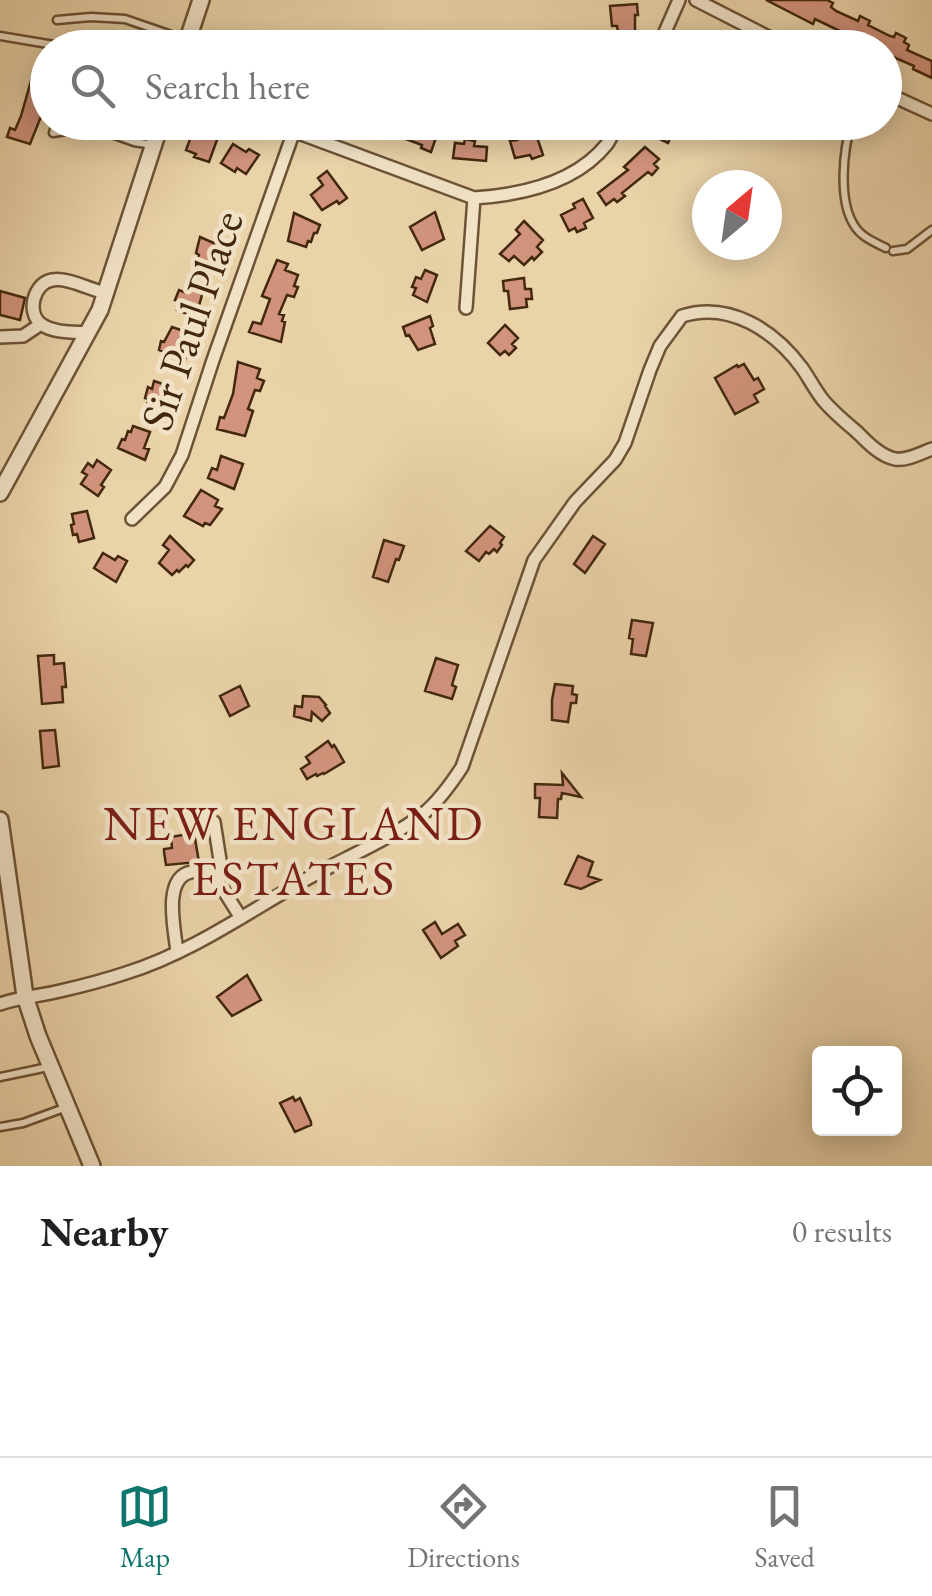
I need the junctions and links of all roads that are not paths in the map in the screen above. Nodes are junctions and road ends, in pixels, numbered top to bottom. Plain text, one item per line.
1 (201, 0) edge
2 (678, 0) edge
3 (696, 0) edge
4 (57, 20) dead end
5 (152, 30) edge
6 (191, 30) edge
7 (666, 30) edge
8 (755, 30) edge
9 (0, 36) edge
10 (30, 41) edge
11 (902, 100) edge
12 (932, 114) edge
13 (128, 140) edge
14 (156, 140) edge
15 (291, 140) edge
16 (318, 140) edge
17 (609, 140) edge
18 (847, 140) edge
19 (154, 145) junction
20 (474, 198) junction
21 (932, 230) edge
22 (106, 293) junction
23 (466, 308) dead end
24 (42, 324) junction
25 (88, 334) junction
26 (0, 336) edge
27 (932, 449) edge
28 (0, 493) edge
29 (132, 518) dead end
30 (0, 820) edge
31 (214, 822) dead end
32 (220, 883) junction
33 (241, 918) junction
34 (7, 930) edge
35 (177, 952) junction
36 (25, 996) junction
37 (0, 1004) edge
38 (51, 1066) junction
39 (0, 1077) edge
40 (68, 1107) junction
41 (0, 1127) edge
42 (92, 1166) edge

1 - 6 street
2 - 7 street
3 - 8 street
4 - 5 lane
9 - 10 lane
11 - 12 street
13 - 19 lane
14 - 19 street
15 - 29 street, Sir Paul Place
16 - 20 street
17 - 20 street
18 - 21 lane
19 - 22 street
20 - 23 street
22 - 24 street
22 - 25 street
24 - 25 street
24 - 26 street
25 - 28 street
27 - 33 street
30 - 34 street
31 - 32 street
32 - 33 street
32 - 35 street
33 - 35 street
34 - 36 street
35 - 36 street
36 - 37 street
36 - 38 street
38 - 39 lane
38 - 40 street
40 - 41 lane
40 - 42 street

